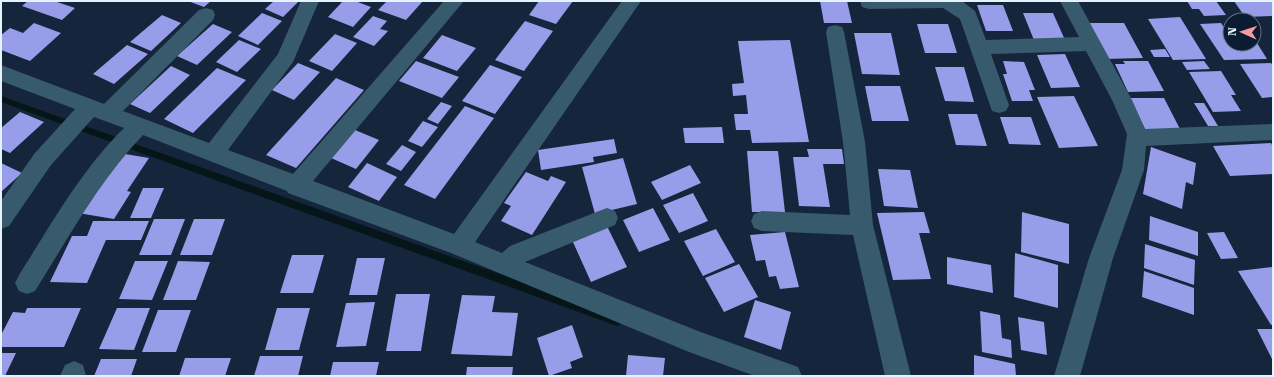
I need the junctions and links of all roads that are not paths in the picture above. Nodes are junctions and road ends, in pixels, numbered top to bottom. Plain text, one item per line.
1 (310, 1) edge
2 (455, 1) edge
3 (632, 1) edge
4 (1069, 1) edge
5 (869, 2) edge
6 (206, 15) dead end
7 (835, 32) dead end
8 (1092, 44) junction
9 (980, 47) junction
10 (1, 74) edge
11 (999, 105) dead end
12 (98, 111) junction
13 (138, 126) junction
14 (1273, 132) edge
15 (1136, 138) junction
16 (213, 154) junction
17 (296, 186) junction
18 (607, 218) dead end
19 (1, 219) edge
20 (762, 221) dead end
21 (862, 225) junction
22 (459, 246) junction
23 (506, 264) junction
24 (27, 283) dead end
25 (789, 376) edge
26 (898, 376) edge
27 (1067, 376) edge

1 - 16 street
2 - 17 street
3 - 22 street
4 - 8 street
5 - 9 street
6 - 12 street
7 - 21 street
8 - 9 street
8 - 15 street
9 - 11 street
10 - 12 street
12 - 13 street
12 - 19 street
13 - 16 street
13 - 24 street
14 - 15 street
15 - 27 street
16 - 17 street
17 - 22 street
18 - 23 street
20 - 21 street
21 - 26 street
22 - 23 street
23 - 25 street

